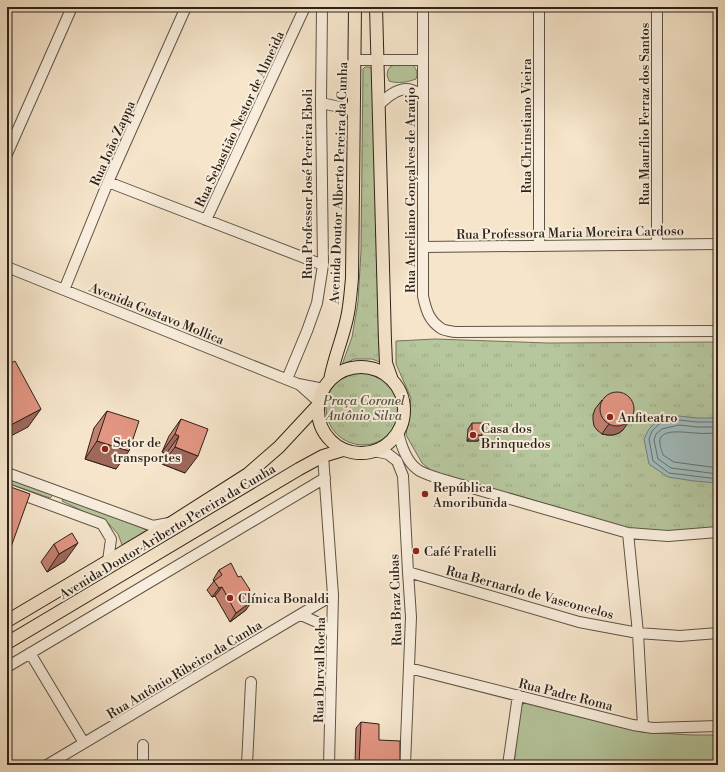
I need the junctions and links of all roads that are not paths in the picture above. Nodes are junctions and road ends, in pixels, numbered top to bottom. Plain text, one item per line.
1 (72, 7) edge
2 (186, 7) edge
3 (305, 7) edge
4 (322, 7) edge
5 (355, 7) edge
6 (376, 7) edge
7 (423, 7) edge
8 (539, 7) edge
9 (657, 7) edge
10 (355, 60) junction
11 (378, 60) junction
12 (423, 60) junction
13 (423, 95) junction
14 (321, 103) junction
15 (379, 105) junction
16 (354, 110) junction
17 (7, 154) edge
18 (108, 182) junction
19 (206, 220) junction
20 (718, 244) edge
21 (657, 245) junction
22 (539, 246) junction
23 (423, 247) junction
24 (323, 265) junction
25 (7, 267) edge
26 (64, 290) junction
27 (718, 331) edge
28 (287, 380) junction
29 (392, 380) junction
30 (298, 384) junction
31 (327, 385) junction
32 (319, 403) junction
33 (398, 432) junction
34 (343, 450) junction
35 (374, 451) junction
36 (323, 456) junction
37 (7, 473) edge
38 (425, 473) junction
39 (325, 478) junction
40 (7, 489) edge
41 (58, 491) junction
42 (403, 492) junction
43 (50, 505) junction
44 (171, 523) junction
45 (718, 532) edge
46 (628, 533) junction
47 (108, 561) junction
48 (408, 572) junction
49 (333, 595) junction
50 (301, 615) junction
51 (7, 620) edge
52 (332, 632) junction
53 (638, 633) junction
54 (718, 633) edge
55 (7, 643) edge
56 (30, 653) junction
57 (7, 667) edge
58 (409, 668) junction
59 (250, 682) dead end
60 (518, 695) junction
61 (643, 726) junction
62 (718, 726) edge
63 (84, 743) junction
64 (143, 744) dead end
65 (47, 765) edge
66 (142, 765) edge
67 (247, 765) edge
68 (329, 765) edge
69 (405, 765) edge
70 (508, 765) edge

1 - 17 street
2 - 18 street, Rua João Zappa
3 - 19 street, Rua Sebastião Nestor de Almeida
4 - 14 street, Rua Professor José Pereira Eboli
5 - 10 main road, Avenida Doutor Alberto Pereira da Cunha
6 - 11 main road
7 - 12 street, Rua Aureliano Gonçalves de Araújo
8 - 22 street, Rua Chrinstiano Vieira
9 - 21 street, Rua Maurílio Ferraz dos Santos
10 - 11 street
10 - 16 main road, Avenida Doutor Alberto Pereira da Cunha
11 - 12 street
11 - 15 main road
12 - 13 street, Rua Aureliano Gonçalves de Araújo
13 - 15 street
13 - 23 street, Rua Aureliano Gonçalves de Araújo
14 - 16 street
14 - 24 street, Rua Professor José Pereira Eboli
15 - 29 main road
16 - 31 main road, Avenida Doutor Alberto Pereira da Cunha
18 - 19 street
18 - 26 street, Rua João Zappa
19 - 24 street
20 - 21 street, Rua Professora Maria Moreira Cardoso
21 - 22 street, Rua Professora Maria Moreira Cardoso
22 - 23 street, Rua Professora Maria Moreira Cardoso
23 - 27 street, Rua Aureliano Gonçalves de Araújo
24 - 28 street, Rua Professor José Pereira Eboli
25 - 26 street, Avenida Gustavo Mollica
26 - 28 street, Avenida Gustavo Mollica
28 - 30 street, Avenida Gustavo Mollica
29 - 31 main road
29 - 33 main road
30 - 31 street, Avenida Gustavo Mollica
30 - 32 street, Avenida Gustavo Mollica
31 - 32 main road
32 - 34 main road
32 - 44 main road, Avenida Doutor Ariberto Pereira da Cunha
33 - 35 main road
33 - 38 street
34 - 35 main road
34 - 36 main road, Avenida Doutor Ariberto Pereira da Cunha
35 - 42 street, Rua Braz Cubas
36 - 39 street, Rua Durval Rocha
36 - 55 main road, Avenida Doutor Ariberto Pereira da Cunha
37 - 41 street
38 - 42 street
38 - 46 street
39 - 49 street, Rua Durval Rocha
39 - 56 street
40 - 43 street
41 - 43 street
41 - 44 street
42 - 48 street, Rua Braz Cubas
43 - 47 street
44 - 47 main road, Avenida Doutor Ariberto Pereira da Cunha
45 - 46 street
46 - 53 street
47 - 51 main road, Avenida Doutor Ariberto Pereira da Cunha
48 - 53 street, Rua Bernardo de Vasconcelos
48 - 58 street, Rua Braz Cubas
49 - 50 street, Rua Antônio Ribeiro da Cunha
49 - 52 street, Rua Durval Rocha
50 - 52 street
50 - 63 street, Rua Antônio Ribeiro da Cunha
52 - 68 street, Rua Durval Rocha
53 - 54 street, Rua Bernardo de Vasconcelos
53 - 61 street
56 - 57 street
56 - 63 street
58 - 60 street, Rua Padre Roma
58 - 69 street, Rua Braz Cubas
59 - 67 street
60 - 61 street, Rua Padre Roma
60 - 70 street
61 - 62 street, Rua Padre Roma
63 - 65 street, Rua Antônio Ribeiro da Cunha
64 - 66 street

